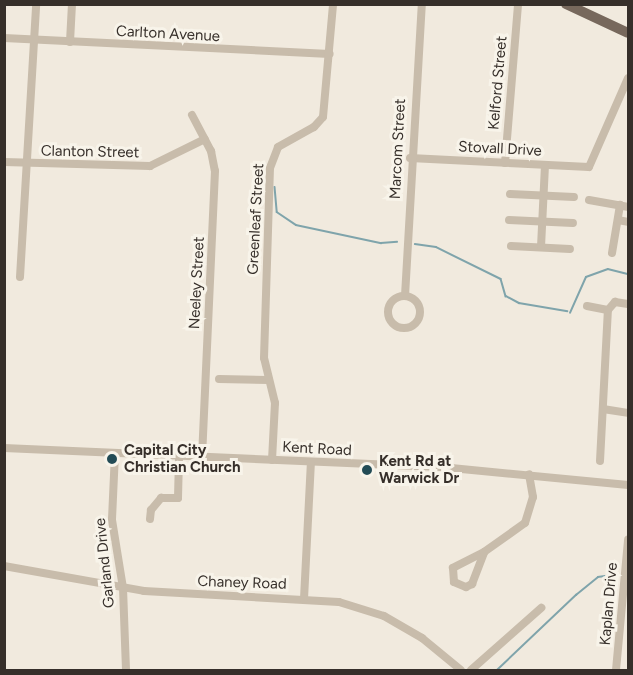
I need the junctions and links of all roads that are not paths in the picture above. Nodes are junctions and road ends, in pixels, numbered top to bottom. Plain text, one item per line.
1 (36, 4) edge
2 (72, 4) edge
3 (333, 4) edge
4 (422, 4) edge
5 (518, 4) edge
6 (566, 4) edge
7 (628, 33) edge
8 (4, 38) edge
9 (34, 40) junction
10 (70, 42) junction
11 (330, 54) junction
12 (628, 78) edge
13 (192, 115) dead end
14 (205, 139) junction
15 (410, 158) junction
16 (4, 162) edge
17 (505, 163) junction
18 (27, 164) junction
19 (544, 165) junction
20 (510, 194) dead end
21 (543, 195) junction
22 (574, 197) dead end
23 (589, 200) dead end
24 (624, 206) edge
25 (509, 219) dead end
26 (618, 220) junction
27 (542, 221) junction
28 (628, 222) edge
29 (573, 223) dead end
30 (511, 246) dead end
31 (541, 247) junction
32 (570, 249) dead end
33 (612, 253) dead end
34 (20, 277) dead end
35 (405, 296) dead end
36 (628, 304) edge
37 (586, 306) dead end
38 (608, 310) junction
39 (219, 379) dead end
40 (268, 380) junction
41 (603, 409) junction
42 (628, 413) edge
43 (4, 448) edge
44 (116, 453) junction
45 (179, 456) junction
46 (202, 457) junction
47 (272, 460) junction
48 (600, 461) dead end
49 (311, 462) junction
50 (530, 474) junction
51 (628, 485) edge
52 (150, 519) dead end
53 (628, 540) edge
54 (484, 552) junction
55 (4, 566) edge
56 (123, 588) junction
57 (304, 599) junction
58 (541, 608) dead end
59 (126, 670) edge
60 (461, 670) edge
61 (471, 670) edge
62 (616, 670) edge

1 - 9 street
2 - 10 street
3 - 11 street, Greenleaf Street
4 - 15 street, Marcom Street
5 - 17 street, Kelford Street
6 - 7 main road
8 - 9 street, Carlton Avenue
9 - 10 street, Carlton Avenue
9 - 18 street
10 - 11 street, Carlton Avenue
11 - 40 street, Greenleaf Street
12 - 19 street, Stovall Drive
13 - 14 street, Neeley Street
14 - 18 street, Clanton Street
14 - 46 street, Neeley Street
15 - 17 street, Stovall Drive
15 - 35 street, Marcom Street
16 - 18 street, Clanton Street
17 - 19 street, Stovall Drive
18 - 34 street
19 - 21 street
20 - 21 street
21 - 22 street
21 - 27 street
23 - 24 street
24 - 26 street
25 - 27 street
26 - 28 street
26 - 33 street
27 - 29 street
27 - 31 street
30 - 31 street
31 - 32 street
36 - 38 street
37 - 38 street
38 - 41 street
39 - 40 street
40 - 47 street, Greenleaf Street
41 - 42 street
41 - 48 street
43 - 44 street, Kent Road
44 - 45 street, Kent Road
44 - 56 street, Garland Drive
45 - 46 street, Kent Road
45 - 52 street
46 - 47 street, Kent Road
47 - 49 street, Kent Road
49 - 50 street, Kent Road
49 - 57 street
50 - 51 street, Kent Road
50 - 54 street
53 - 62 street, Kaplan Drive
54 - 54 street
55 - 56 street, Chaney Road
56 - 57 street, Chaney Road
56 - 59 street, Garland Drive
57 - 60 street, Chaney Road
58 - 61 street

